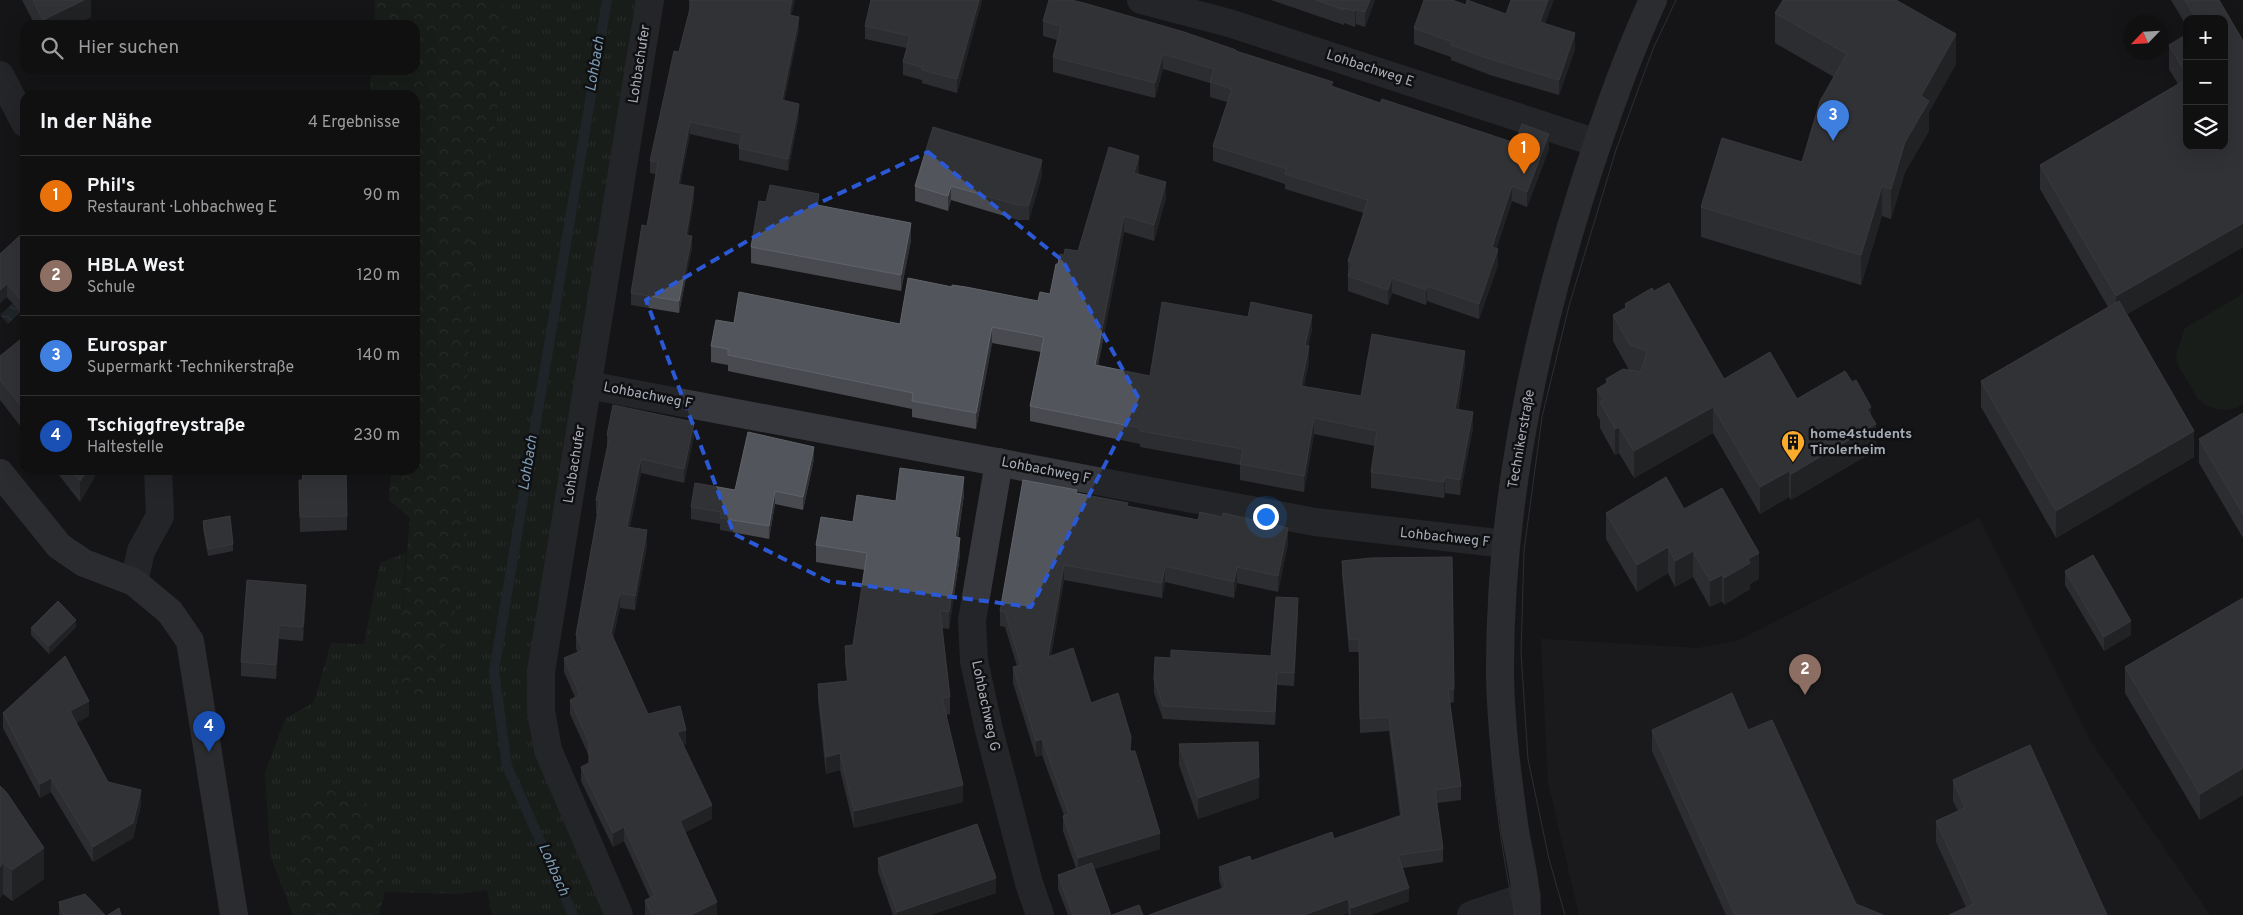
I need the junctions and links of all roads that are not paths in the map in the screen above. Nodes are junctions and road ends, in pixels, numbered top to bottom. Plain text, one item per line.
1 (650, 0) edge
2 (1141, 0) edge
3 (1653, 0) edge
4 (0, 75) edge
5 (20, 113) edge
6 (1597, 143) junction
7 (588, 385) junction
8 (999, 462) junction
9 (0, 472) edge
10 (158, 475) edge
11 (1506, 544) junction
12 (134, 582) junction
13 (1532, 909) edge
14 (234, 915) edge
15 (619, 915) edge
16 (1040, 915) edge
17 (1471, 915) edge

1 - 7 street, Lohbachufer
2 - 6 street, Lohbachweg E
3 - 6 street, Technikerstraße
4 - 5 street
6 - 11 street, Technikerstraße
7 - 8 street, Lohbachweg F
7 - 15 street, Lohbachufer
8 - 11 street, Lohbachweg F
8 - 16 street, Lohbachweg G
9 - 12 street
10 - 12 street
11 - 13 street, Technikerstraße
12 - 14 street
13 - 17 street

